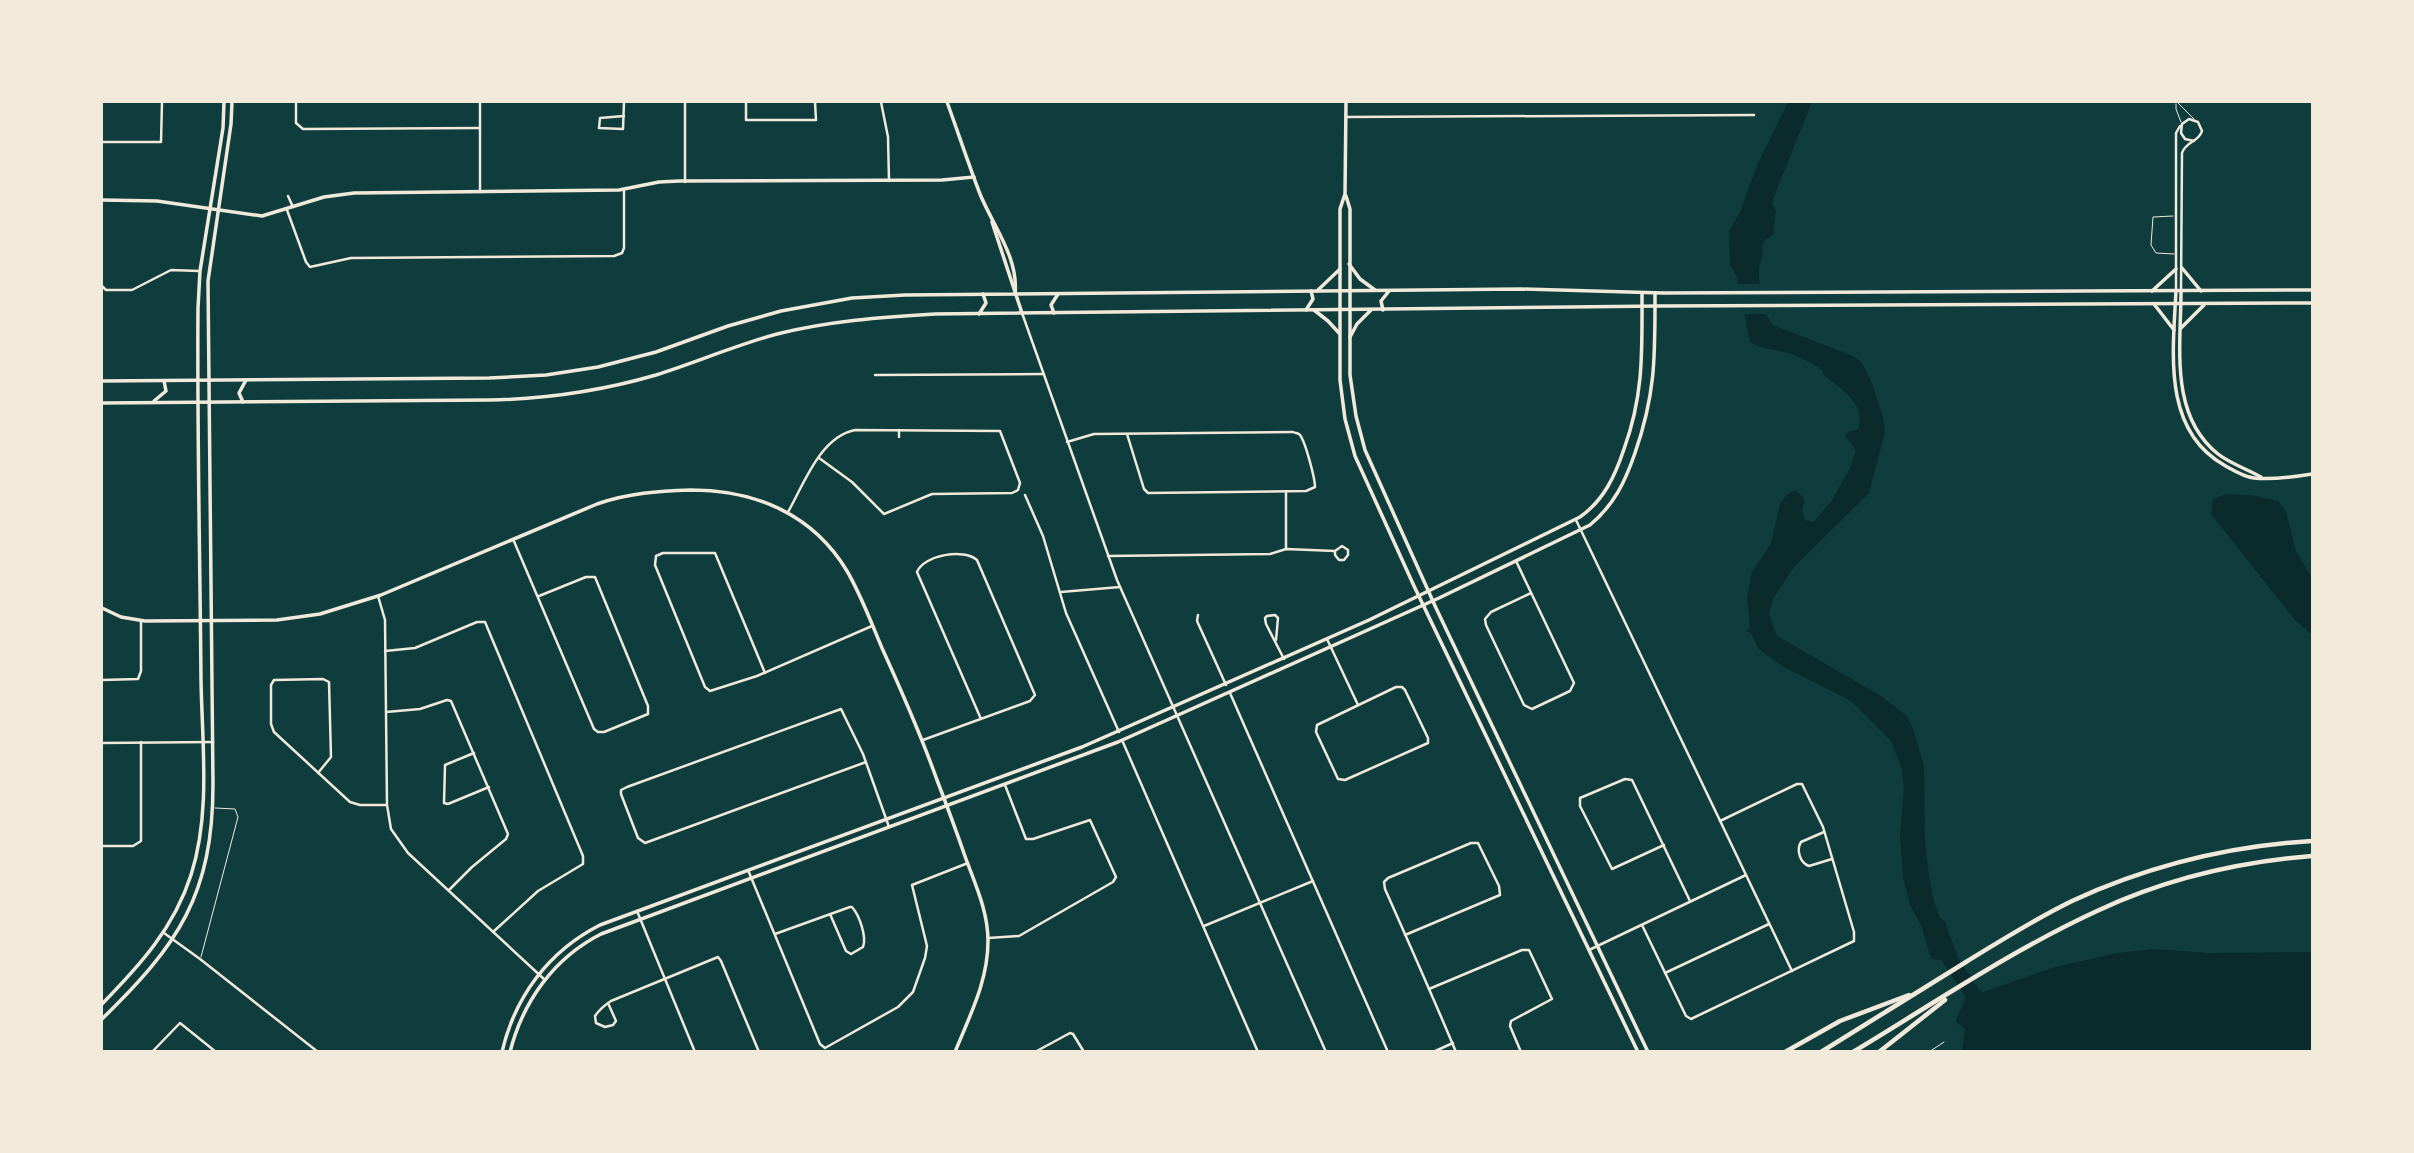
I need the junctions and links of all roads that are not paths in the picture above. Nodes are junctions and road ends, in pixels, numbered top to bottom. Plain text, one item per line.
1 (162, 102) edge
2 (224, 102) edge
3 (232, 102) edge
4 (296, 102) edge
5 (480, 102) edge
6 (624, 102) edge
7 (685, 102) edge
8 (746, 102) edge
9 (815, 102) edge
10 (881, 102) edge
11 (947, 102) edge
12 (1346, 102) edge
13 (2177, 102) edge
14 (1754, 115) dead end
15 (624, 116) junction
16 (1346, 117) junction
17 (2194, 119) junction
18 (2182, 124) junction
19 (480, 128) junction
20 (2194, 141) junction
21 (102, 142) edge
22 (974, 177) junction
23 (685, 181) junction
24 (889, 181) junction
25 (624, 190) junction
26 (480, 192) junction
27 (1345, 194) junction
28 (288, 196) dead end
29 (102, 200) edge
30 (293, 207) junction
31 (210, 209) junction
32 (287, 209) junction
33 (218, 211) junction
34 (2182, 214) junction
35 (2176, 216) junction
36 (2176, 254) junction
37 (1349, 264) junction
38 (2182, 268) junction
39 (1340, 269) junction
40 (2176, 269) junction
41 (200, 271) junction
42 (102, 286) edge
43 (2201, 290) junction
44 (2312, 290) edge
45 (1314, 291) junction
46 (1349, 291) junction
47 (1376, 291) junction
48 (1389, 291) junction
49 (2152, 291) junction
50 (2178, 291) junction
51 (1339, 292) junction
52 (1643, 293) junction
53 (1654, 293) junction
54 (983, 294) junction
55 (1015, 294) junction
56 (1058, 294) junction
57 (2312, 303) edge
58 (2154, 304) junction
59 (2175, 304) junction
60 (2181, 304) junction
61 (2205, 304) junction
62 (1655, 306) junction
63 (1642, 307) junction
64 (1306, 310) junction
65 (1314, 310) junction
66 (1339, 310) junction
67 (1349, 310) junction
68 (1371, 310) junction
69 (1383, 310) junction
70 (1022, 313) junction
71 (1054, 313) junction
72 (979, 314) junction
73 (198, 328) junction
74 (208, 328) junction
75 (2181, 328) junction
76 (2174, 330) junction
77 (1339, 333) junction
78 (1350, 337) junction
79 (1043, 374) junction
80 (875, 375) dead end
81 (246, 380) junction
82 (102, 381) edge
83 (163, 381) junction
84 (199, 381) junction
85 (209, 381) junction
86 (153, 402) junction
87 (199, 402) junction
88 (210, 402) junction
89 (243, 402) junction
90 (102, 403) edge
91 (899, 430) junction
92 (1127, 434) junction
93 (899, 437) dead end
94 (1067, 442) junction
95 (819, 458) junction
96 (200, 467) junction
97 (210, 467) junction
98 (2312, 474) edge
99 (2263, 478) junction
100 (1286, 492) junction
101 (1024, 495) dead end
102 (788, 512) junction
103 (1576, 520) junction
104 (1580, 530) junction
105 (513, 540) junction
106 (1286, 549) junction
107 (211, 551) junction
108 (1335, 551) junction
109 (200, 552) junction
110 (1108, 556) junction
111 (1516, 561) junction
112 (1120, 587) junction
113 (1429, 591) junction
114 (1060, 592) junction
115 (1531, 593) junction
116 (378, 596) junction
117 (539, 596) junction
118 (1419, 596) junction
119 (1433, 601) junction
120 (1423, 605) junction
121 (102, 608) edge
122 (1198, 615) dead end
123 (141, 621) junction
124 (201, 621) junction
125 (212, 621) junction
126 (872, 626) junction
127 (1328, 639) junction
128 (1276, 640) junction
129 (1331, 647) junction
130 (385, 651) junction
131 (1284, 659) junction
132 (765, 673) junction
133 (102, 680) edge
134 (1226, 685) junction
135 (1230, 693) junction
136 (1358, 705) junction
137 (1174, 708) junction
138 (386, 712) junction
139 (1177, 716) junction
140 (981, 719) junction
141 (1119, 732) junction
142 (923, 740) junction
143 (1122, 740) junction
144 (141, 742) junction
145 (202, 742) junction
146 (213, 742) junction
147 (102, 743) edge
148 (474, 752) junction
149 (866, 762) junction
150 (318, 773) junction
151 (1005, 785) junction
152 (489, 787) junction
153 (944, 798) junction
154 (387, 805) junction
155 (947, 806) junction
156 (213, 808) junction
157 (887, 819) junction
158 (1720, 821) junction
159 (889, 827) junction
160 (1824, 832) junction
161 (2312, 841) edge
162 (1664, 845) junction
163 (102, 846) edge
164 (2312, 856) edge
165 (1832, 859) junction
166 (968, 863) junction
167 (748, 870) junction
168 (1746, 875) junction
169 (751, 878) junction
170 (1313, 881) junction
171 (449, 891) junction
172 (1690, 901) junction
173 (1260, 903) junction
174 (637, 911) junction
175 (830, 914) junction
176 (640, 919) junction
177 (1769, 924) junction
178 (1642, 925) junction
179 (1204, 926) junction
180 (493, 932) junction
181 (164, 933) junction
182 (774, 934) junction
183 (1405, 935) junction
184 (988, 938) junction
185 (173, 939) junction
186 (1598, 946) junction
187 (1589, 950) junction
188 (200, 958) junction
189 (1792, 971) junction
190 (539, 974) junction
191 (1665, 974) junction
192 (664, 978) junction
193 (545, 980) junction
194 (1959, 988) junction
195 (1429, 989) junction
196 (1917, 992) junction
197 (608, 1003) junction
198 (102, 1004) edge
199 (102, 1019) edge
200 (1944, 1042) dead end
201 (1453, 1043) junction
202 (152, 1052) edge
203 (216, 1052) edge
204 (318, 1052) edge
205 (502, 1052) edge
206 (510, 1052) edge
207 (695, 1052) edge
208 (759, 1052) edge
209 (956, 1052) edge
210 (1035, 1052) edge
211 (1084, 1052) edge
212 (1258, 1052) edge
213 (1326, 1052) edge
214 (1388, 1052) edge
215 (1433, 1052) edge
216 (1456, 1052) edge
217 (1521, 1052) edge
218 (1638, 1052) edge
219 (1648, 1052) edge
220 (1785, 1052) edge
221 (1821, 1052) edge
222 (1853, 1052) edge
223 (1879, 1052) edge
224 (1929, 1052) edge

1 - 21 street
2 - 31 street
3 - 33 street
4 - 19 street
5 - 19 street
6 - 15 street
7 - 23 street
8 - 9 street
10 - 24 street
11 - 22 street
12 - 16 street
13 - 17 lane
13 - 18 lane
14 - 16 street
15 - 15 street
16 - 27 street
17 - 18 street
17 - 20 street
18 - 20 street
18 - 35 street
19 - 26 street
20 - 34 street
22 - 24 street
22 - 55 street
23 - 24 street
23 - 25 street
25 - 26 street
25 - 32 street
26 - 30 street
27 - 37 street
27 - 39 street
28 - 30 street
29 - 31 street
30 - 32 street
31 - 33 street
31 - 41 street
32 - 33 street
33 - 74 street
34 - 35 lane
34 - 38 street
35 - 36 street
35 - 36 lane
36 - 40 street
37 - 46 street
37 - 47 street
38 - 43 street
38 - 50 street
39 - 45 street
39 - 51 street
40 - 49 street
40 - 50 street
41 - 42 street
41 - 73 street
43 - 44 street
43 - 50 street
45 - 51 street
45 - 56 street
45 - 64 street
46 - 47 street
46 - 51 street
46 - 67 street
47 - 48 street
48 - 52 street
48 - 69 street
49 - 50 street
49 - 53 street
50 - 59 street
50 - 60 street
51 - 66 street
52 - 53 street
52 - 63 street
53 - 62 street
54 - 55 street
54 - 72 street
54 - 81 street
55 - 56 street
55 - 70 street
56 - 71 street
57 - 61 street
58 - 59 street
58 - 62 street
58 - 76 street
59 - 60 street
59 - 76 street
60 - 61 street
60 - 75 street
61 - 75 street
62 - 63 street
62 - 104 street
63 - 69 street
63 - 103 street
64 - 65 street
64 - 71 street
65 - 66 street
65 - 77 street
66 - 67 street
66 - 77 street
67 - 68 street
67 - 78 street
68 - 69 street
68 - 78 street
70 - 71 street
70 - 72 street
70 - 79 street
72 - 89 street
73 - 74 street
73 - 84 street
74 - 85 street
75 - 99 street
76 - 99 street
77 - 118 street
78 - 113 street
79 - 80 street
79 - 94 street
81 - 85 street
81 - 89 street
82 - 83 street
83 - 84 street
83 - 86 street
84 - 85 street
84 - 87 street
85 - 88 street
86 - 87 street
86 - 90 street
87 - 88 street
87 - 96 street
88 - 89 street
88 - 97 street
91 - 93 street
91 - 95 street
91 - 95 street
92 - 94 street
92 - 100 street
92 - 100 street
94 - 110 street
95 - 102 street
96 - 97 street
96 - 109 street
97 - 107 street
98 - 99 street
100 - 106 street
101 - 114 street
102 - 105 street
102 - 126 street
103 - 104 street
103 - 113 street
104 - 111 street
104 - 158 street
105 - 116 street
105 - 117 street
106 - 108 street
106 - 110 street
107 - 109 street
107 - 125 street
108 - 108 street
109 - 124 street
110 - 112 street
111 - 115 street
111 - 119 street
112 - 114 street
112 - 137 street
113 - 118 street
113 - 119 street
114 - 141 street
115 - 115 street
116 - 125 street
116 - 130 street
117 - 117 street
118 - 120 street
118 - 127 street
119 - 120 street
119 - 186 street
120 - 129 street
120 - 187 street
121 - 123 street
122 - 134 street
123 - 124 street
123 - 133 street
124 - 125 street
124 - 145 street
125 - 146 street
126 - 132 street
126 - 142 street
127 - 129 street
127 - 131 street
128 - 128 street
128 - 131 street
129 - 135 street
129 - 136 street
130 - 138 street
130 - 180 street
131 - 134 street
132 - 132 street
134 - 137 street
135 - 139 street
135 - 170 street
136 - 136 street
137 - 139 street
137 - 141 street
138 - 148 street
138 - 154 street
139 - 143 street
139 - 173 street
140 - 140 street
140 - 142 street
141 - 153 street
142 - 153 street
143 - 151 street
143 - 179 street
144 - 145 street
144 - 147 street
144 - 163 street
145 - 146 street
145 - 181 street
146 - 156 street
148 - 152 street
148 - 152 street
149 - 149 street
149 - 157 street
150 - 150 street
150 - 154 street
151 - 155 street
151 - 184 street
152 - 171 street
153 - 155 street
153 - 157 street
154 - 171 street
155 - 159 street
155 - 166 street
156 - 185 street
156 - 188 lane
157 - 159 street
157 - 167 street
158 - 160 street
158 - 168 street
159 - 169 street
160 - 165 street
160 - 165 street
161 - 196 highway
162 - 162 street
162 - 172 street
164 - 194 highway
165 - 189 street
166 - 182 street
166 - 184 street
167 - 169 street
167 - 174 street
168 - 172 street
168 - 177 street
169 - 176 street
169 - 182 street
170 - 173 street
170 - 214 street
171 - 180 street
172 - 178 street
173 - 179 street
173 - 213 street
174 - 176 street
174 - 190 street
175 - 175 street
175 - 182 street
176 - 192 street
176 - 193 street
177 - 189 street
177 - 191 street
178 - 186 street
178 - 191 street
179 - 212 street
180 - 190 street
181 - 185 street
181 - 198 street
183 - 183 street
183 - 195 street
184 - 209 street
185 - 188 street
185 - 199 street
186 - 187 street
186 - 219 street
187 - 218 street
188 - 204 street
189 - 191 street
190 - 193 street
190 - 205 street
192 - 197 street
192 - 207 street
192 - 208 street
193 - 206 street
194 - 222 highway
194 - 223 highway
195 - 201 street
195 - 217 street
196 - 220 highway
196 - 221 highway
197 - 197 street
200 - 224 lane
201 - 215 street
201 - 216 street
202 - 203 street
210 - 211 street

